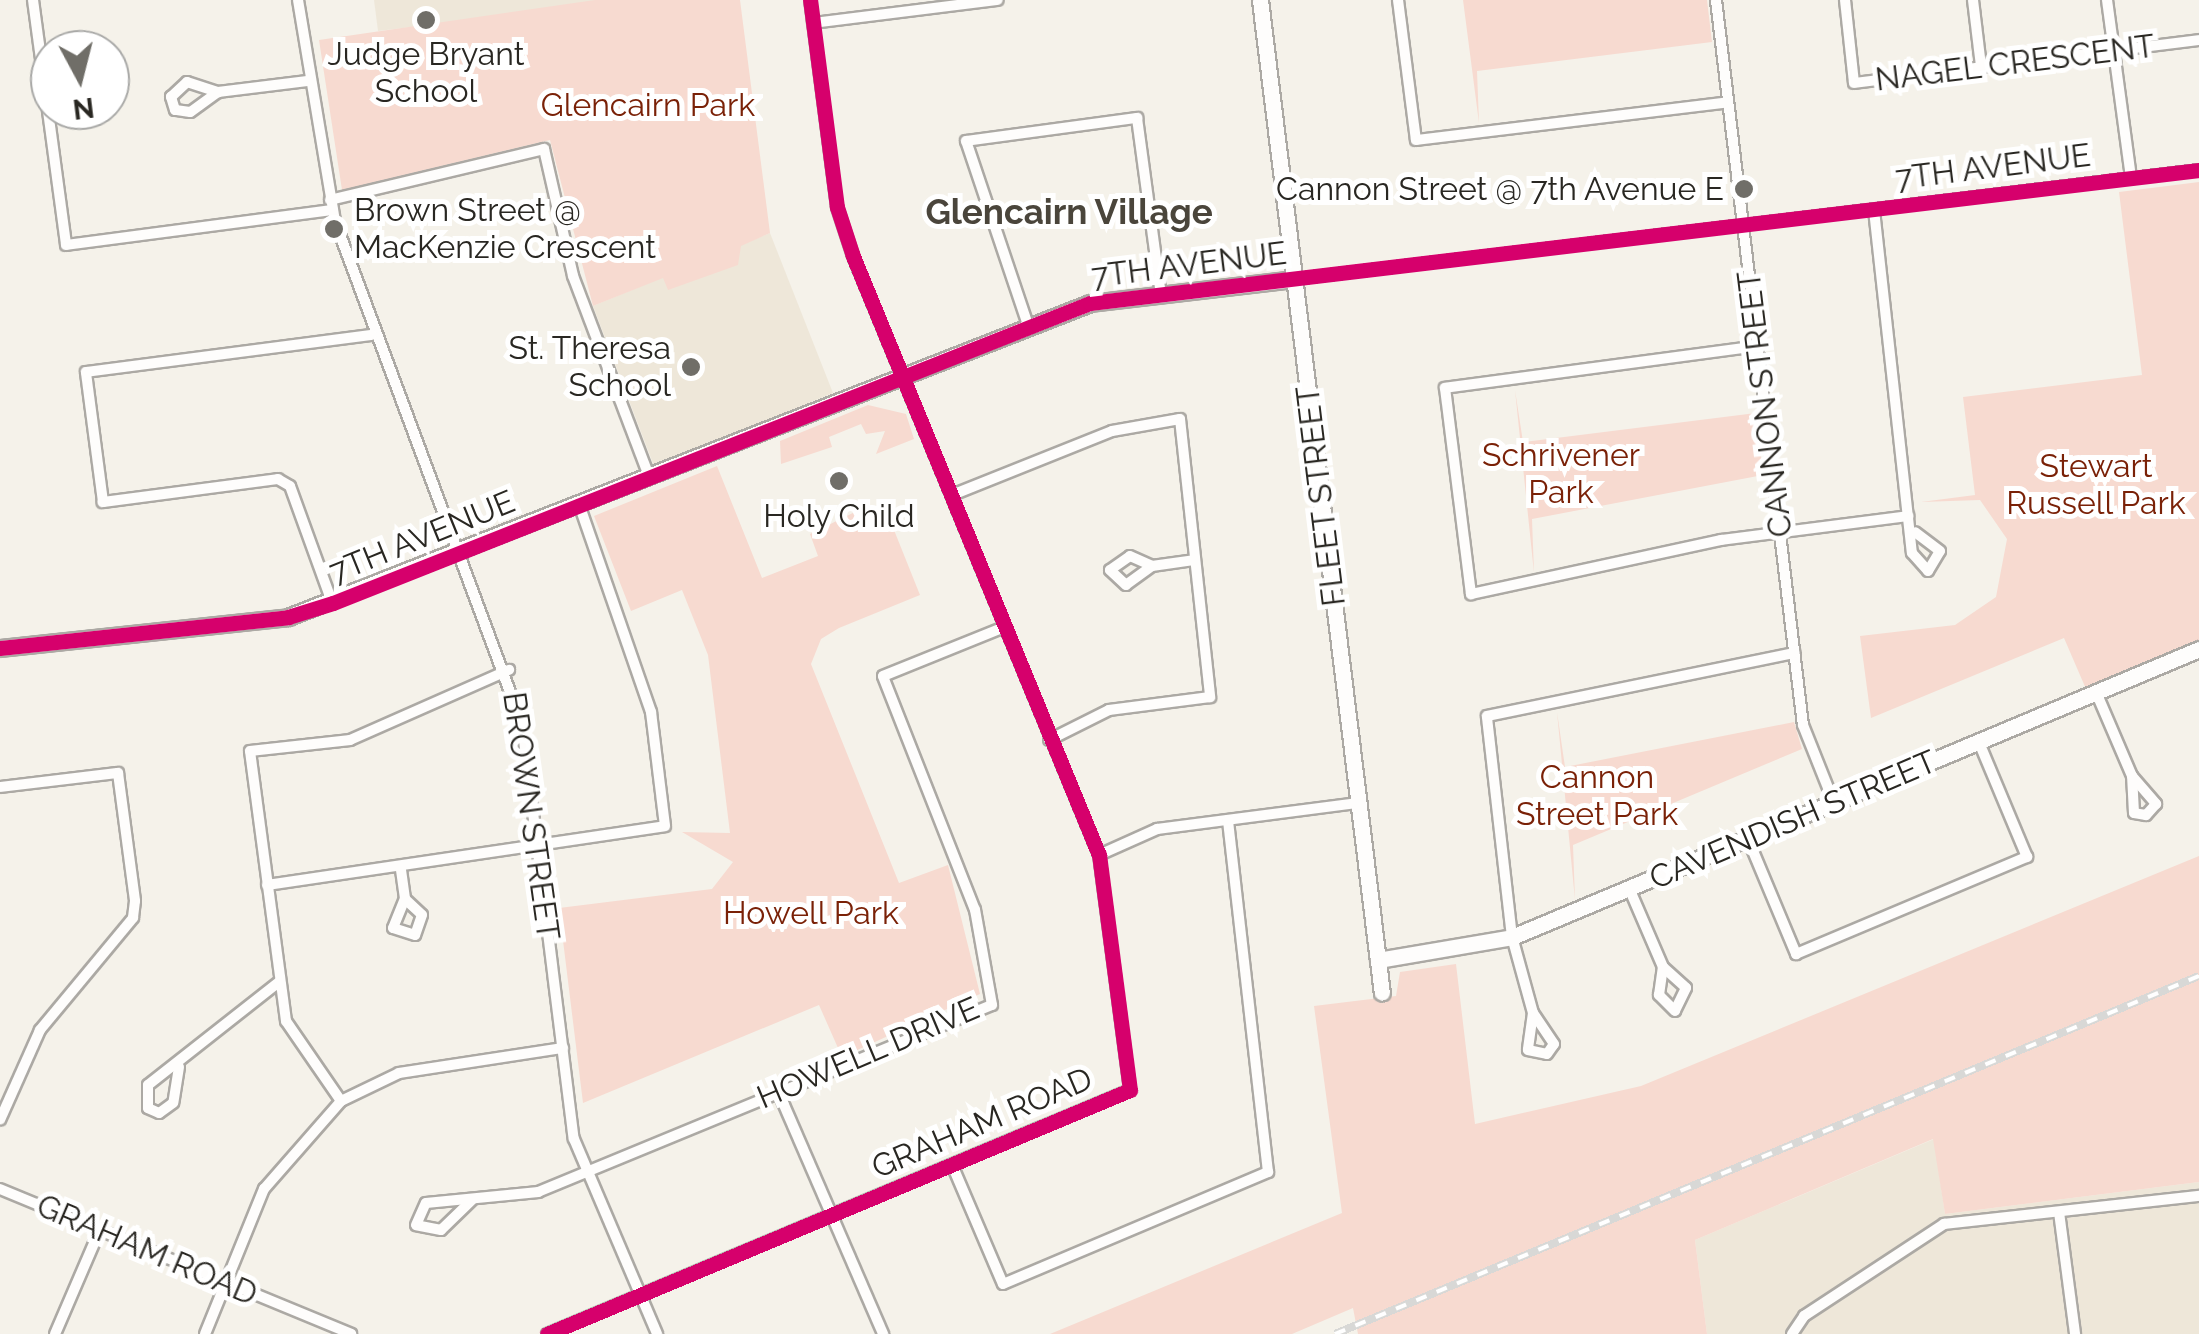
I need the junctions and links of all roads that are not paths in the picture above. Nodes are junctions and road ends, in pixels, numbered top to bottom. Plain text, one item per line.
1 (33, 0) edge
2 (298, 0) edge
3 (810, 0) edge
4 (998, 0) edge
5 (1260, 0) edge
6 (1398, 0) edge
7 (1716, 0) edge
8 (1845, 0) edge
9 (1973, 0) edge
10 (2107, 0) edge
11 (813, 22) junction
12 (2199, 40) edge
13 (2113, 50) junction
14 (1981, 66) junction
15 (307, 81) junction
16 (218, 92) dead end
17 (1728, 102) junction
18 (2199, 170) edge
19 (2131, 178) junction
20 (332, 205) junction
21 (1874, 210) junction
22 (1744, 226) junction
23 (1295, 279) junction
24 (1161, 295) junction
25 (1028, 324) junction
26 (372, 335) junction
27 (1758, 346) junction
28 (902, 376) junction
29 (649, 476) junction
30 (952, 495) junction
31 (579, 504) junction
32 (1908, 516) junction
33 (1914, 532) dead end
34 (1781, 533) junction
35 (461, 552) junction
36 (1194, 560) junction
37 (1152, 566) dead end
38 (333, 603) junction
39 (1002, 628) junction
40 (0, 648) edge
41 (2199, 649) edge
42 (1794, 653) junction
43 (509, 670) junction
44 (2096, 692) junction
45 (1048, 740) junction
46 (1979, 742) junction
47 (2132, 776) dead end
48 (0, 788) edge
49 (1358, 803) junction
50 (1834, 804) junction
51 (1228, 820) junction
52 (1748, 840) junction
53 (536, 841) junction
54 (1099, 856) junction
55 (401, 870) junction
56 (268, 885) junction
57 (1630, 888) junction
58 (406, 899) dead end
59 (1512, 937) junction
60 (1378, 960) junction
61 (1663, 967) dead end
62 (280, 981) junction
63 (1382, 993) dead end
64 (1533, 1013) dead end
65 (563, 1048) junction
66 (178, 1067) junction
67 (778, 1091) junction
68 (341, 1100) junction
69 (0, 1120) edge
70 (953, 1166) junction
71 (589, 1171) junction
72 (0, 1188) edge
73 (2199, 1196) edge
74 (472, 1200) junction
75 (2060, 1212) junction
76 (831, 1216) junction
77 (99, 1232) junction
78 (226, 1284) junction
79 (640, 1294) junction
80 (55, 1334) edge
81 (205, 1334) edge
82 (350, 1334) edge
83 (546, 1334) edge
84 (657, 1334) edge
85 (883, 1334) edge
86 (1792, 1334) edge
87 (2075, 1334) edge

1 - 20 street
2 - 15 street, BROWN STREET
3 - 11 street, GRAHAM ROAD
4 - 11 street
5 - 23 street, FLEET STREET
6 - 17 street
7 - 17 street, CANNON STREET
8 - 14 street, NAGEL CRESCENT
9 - 14 street
10 - 13 street
11 - 28 street, GRAHAM ROAD
12 - 13 street, NAGEL CRESCENT
13 - 14 street, NAGEL CRESCENT
13 - 19 street
15 - 16 street
15 - 20 street, BROWN STREET
17 - 22 street, CANNON STREET
18 - 19 street, 7TH AVENUE
19 - 21 street, 7TH AVENUE
20 - 26 street, BROWN STREET
20 - 29 street
21 - 22 street, 7TH AVENUE
21 - 32 street
22 - 23 street, 7TH AVENUE
22 - 27 street, CANNON STREET
23 - 24 street, 7TH AVENUE
23 - 49 street, FLEET STREET
24 - 25 street, 7TH AVENUE
24 - 25 street
25 - 28 street, 7TH AVENUE
26 - 35 street, BROWN STREET
26 - 38 street
27 - 34 street, CANNON STREET
27 - 34 street
28 - 29 street, 7TH AVENUE
28 - 30 street, GRAHAM ROAD
29 - 31 street, 7TH AVENUE
30 - 36 street
30 - 39 street, GRAHAM ROAD
31 - 35 street, 7TH AVENUE
31 - 53 street
32 - 33 street
32 - 34 street
34 - 42 street, CANNON STREET
35 - 38 street, 7TH AVENUE
35 - 43 street, BROWN STREET
36 - 37 street
36 - 45 street
38 - 40 street, 7TH AVENUE
39 - 45 street, GRAHAM ROAD
39 - 67 street, HOWELL DRIVE
41 - 44 street, CAVENDISH STREET
42 - 50 street, CANNON STREET
42 - 59 street
43 - 53 street, BROWN STREET
43 - 56 street
44 - 46 street, CAVENDISH STREET
44 - 47 street
45 - 54 street, GRAHAM ROAD
46 - 50 street, CAVENDISH STREET
46 - 52 street
48 - 69 street
49 - 51 street
49 - 60 street, FLEET STREET
50 - 52 street, CAVENDISH STREET
51 - 54 street
51 - 70 street
52 - 57 street, CAVENDISH STREET
53 - 55 street
53 - 65 street, BROWN STREET
54 - 70 street, GRAHAM ROAD
55 - 56 street
55 - 58 street
56 - 62 street
57 - 59 street, CAVENDISH STREET
57 - 61 street
59 - 60 street, CAVENDISH STREET
59 - 64 street
60 - 63 street, FLEET STREET
62 - 66 street
62 - 68 street
65 - 68 street
65 - 71 street, BROWN STREET
66 - 66 street
67 - 71 street, HOWELL DRIVE
67 - 76 street
68 - 78 street
70 - 76 street, GRAHAM ROAD
71 - 74 street, HOWELL DRIVE
71 - 79 street, BROWN STREET
72 - 77 street, GRAHAM ROAD
73 - 75 street
74 - 74 street, HOWELL DRIVE
75 - 86 street
75 - 87 street
76 - 79 street, GRAHAM ROAD
76 - 85 street
77 - 78 street, GRAHAM ROAD
77 - 80 street
78 - 81 street
78 - 82 street, GRAHAM ROAD
79 - 83 street, GRAHAM ROAD
79 - 84 street, BROWN STREET

